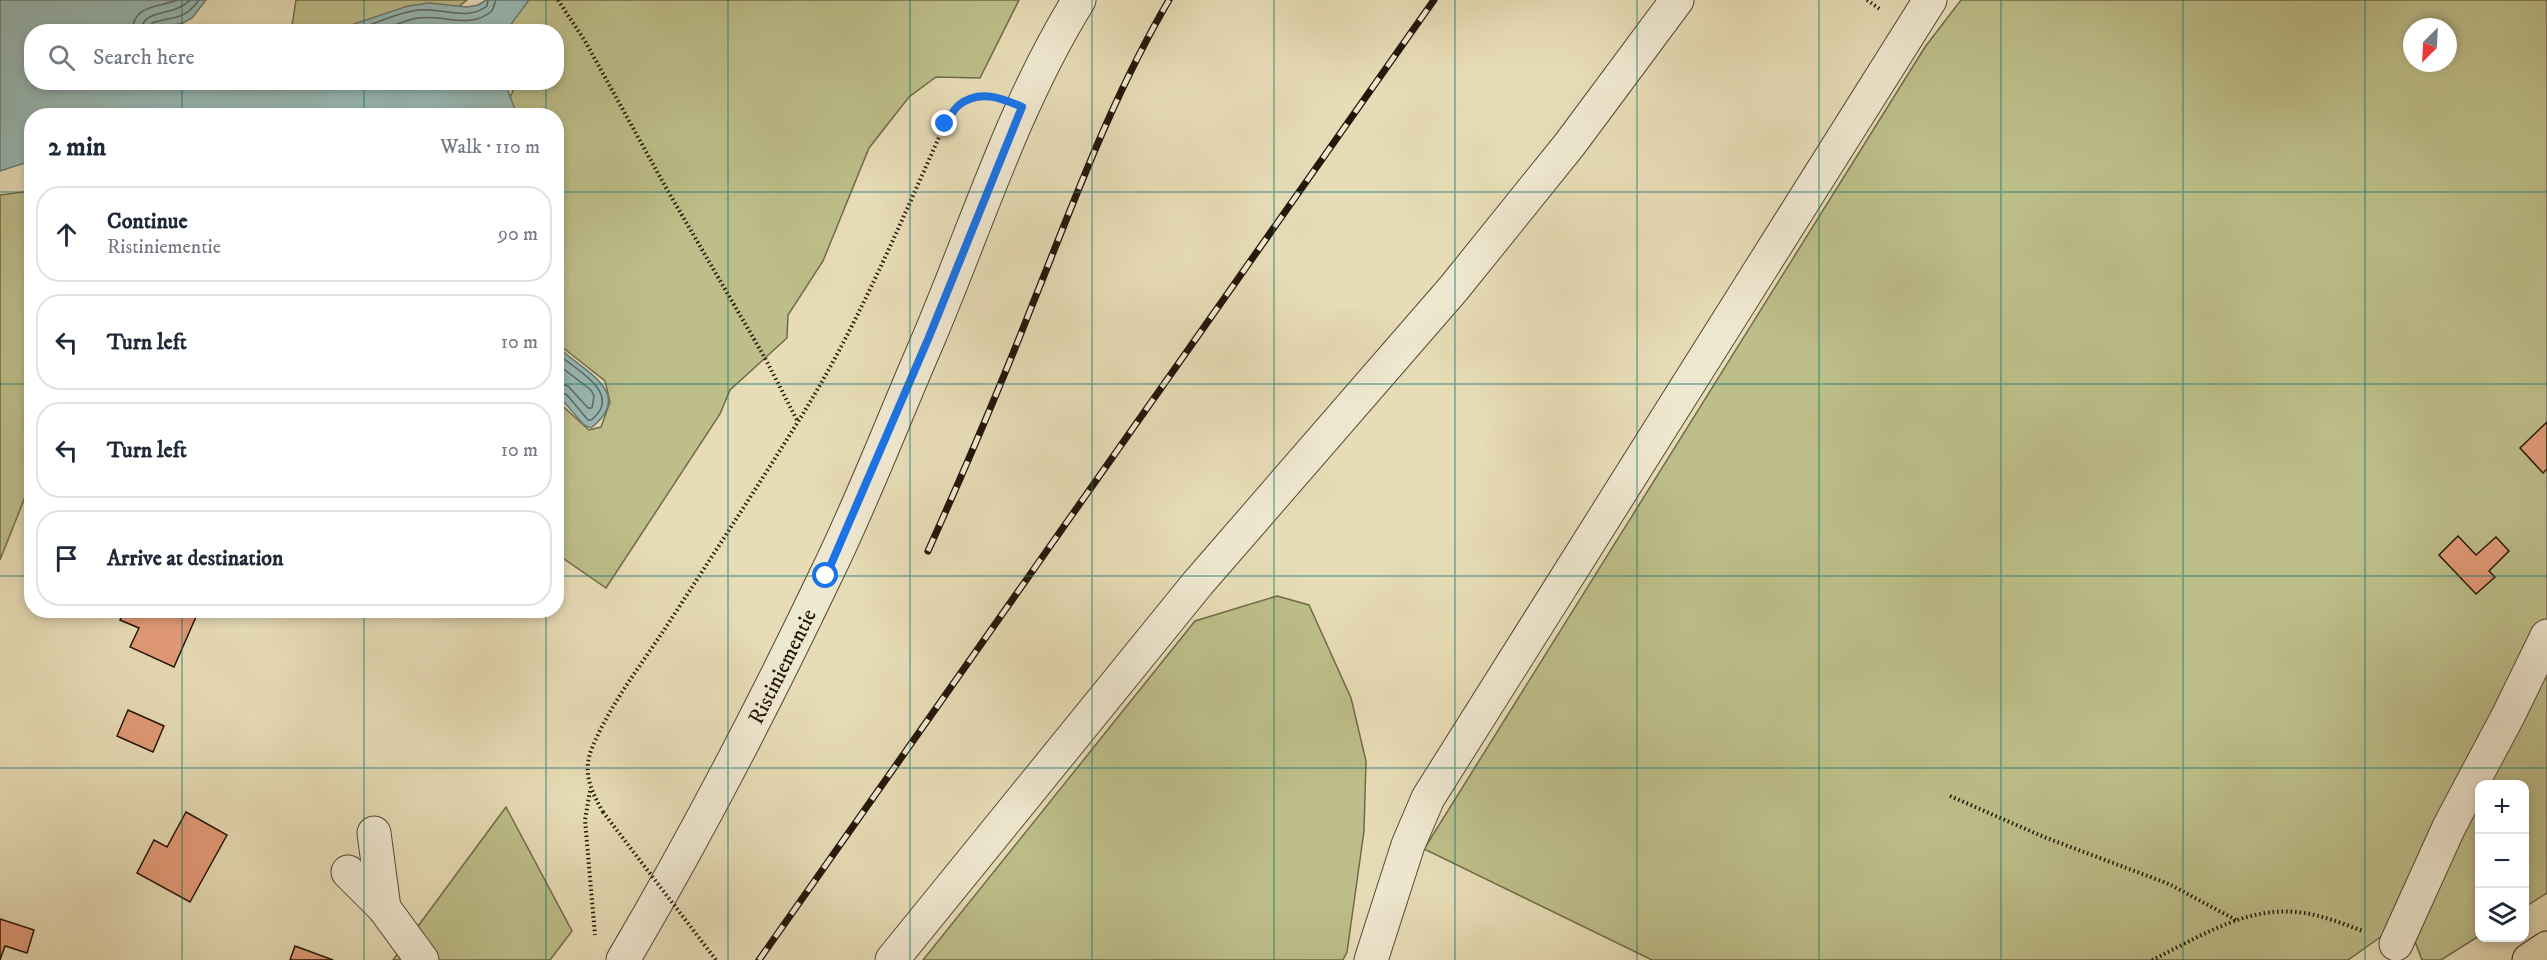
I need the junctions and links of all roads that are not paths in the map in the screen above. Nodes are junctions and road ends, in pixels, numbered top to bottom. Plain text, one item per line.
1 (1079, 0) edge
2 (1677, 0) edge
3 (1930, 0) edge
4 (2547, 636) edge
5 (374, 833) dead end
6 (348, 872) dead end
7 (384, 908) junction
8 (2396, 944) road end
9 (2547, 948) edge
10 (422, 960) edge
11 (623, 960) edge
12 (892, 960) edge
13 (1371, 960) edge
14 (2529, 960) edge

1 - 11 street, Ristiniementie
2 - 12 street
3 - 13 street
4 - 8 street
5 - 7 street
6 - 7 street
7 - 10 street
9 - 14 main road

